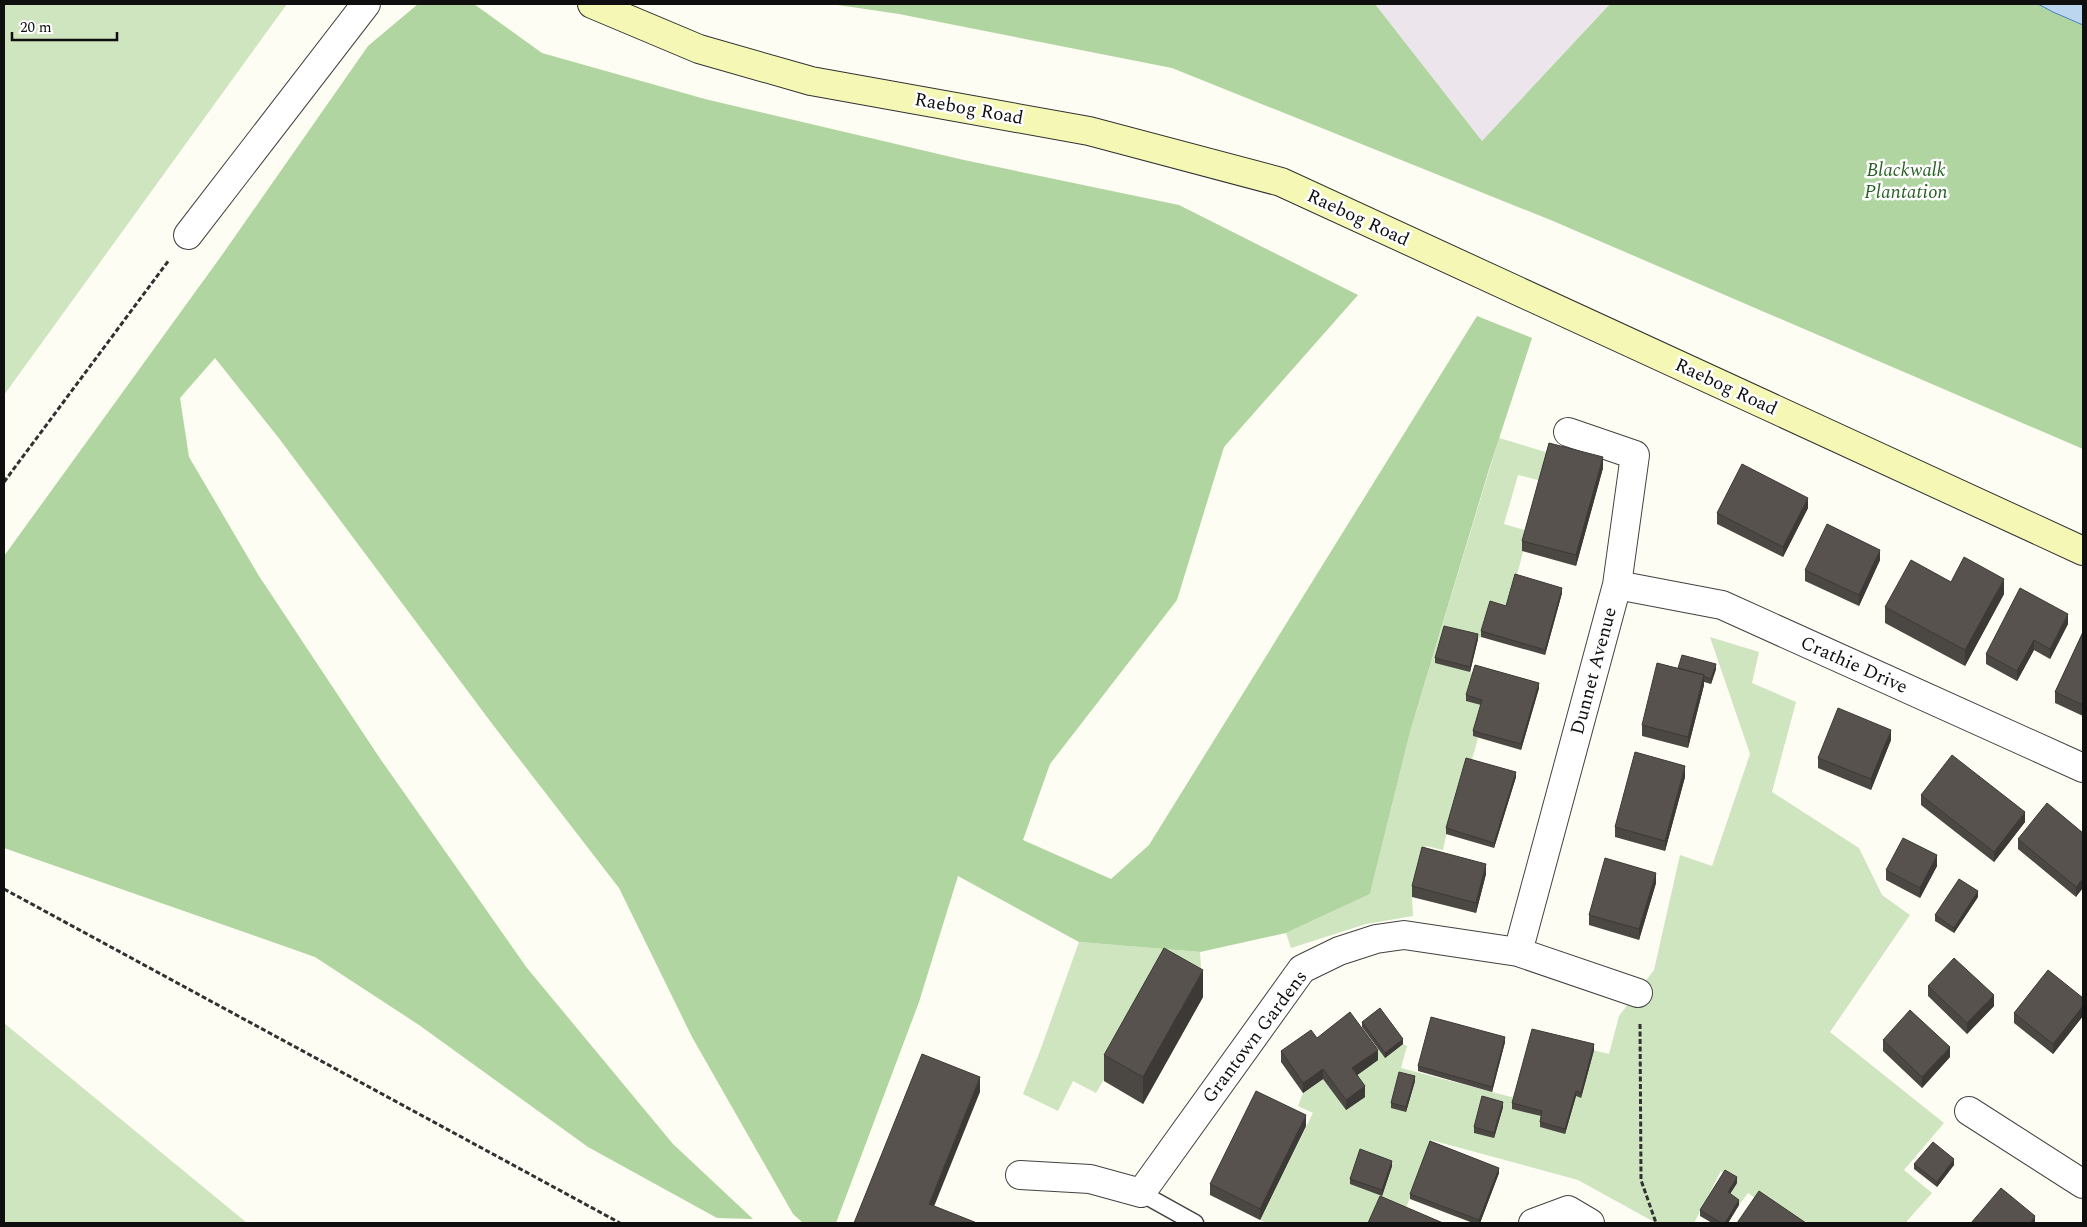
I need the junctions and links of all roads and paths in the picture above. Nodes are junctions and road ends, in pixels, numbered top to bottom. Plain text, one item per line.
1 (366, 4) edge
2 (592, 4) edge
3 (188, 235) joint
4 (1568, 432) dead end
5 (4, 482) edge
6 (2083, 552) edge
7 (1617, 585) junction
8 (2083, 768) edge
9 (4, 889) edge
10 (1518, 952) junction
11 (1638, 993) joint
12 (1969, 1111) dead end
13 (1020, 1175) dead end
14 (2083, 1184) edge
15 (1141, 1193) junction
16 (620, 1223) edge
17 (1195, 1223) edge
18 (1533, 1223) edge
19 (1590, 1223) edge
20 (1656, 1223) edge

1 - 3 street
2 - 6 main road, Raebog Road
3 - 5 path
4 - 7 street, Dunnet Avenue
7 - 8 street, Crathie Drive
7 - 10 street, Dunnet Avenue
9 - 16 path
10 - 11 street, Grantown Gardens
10 - 15 street, Grantown Gardens
11 - 20 path
12 - 14 street
13 - 15 street
15 - 17 lane
18 - 19 street

